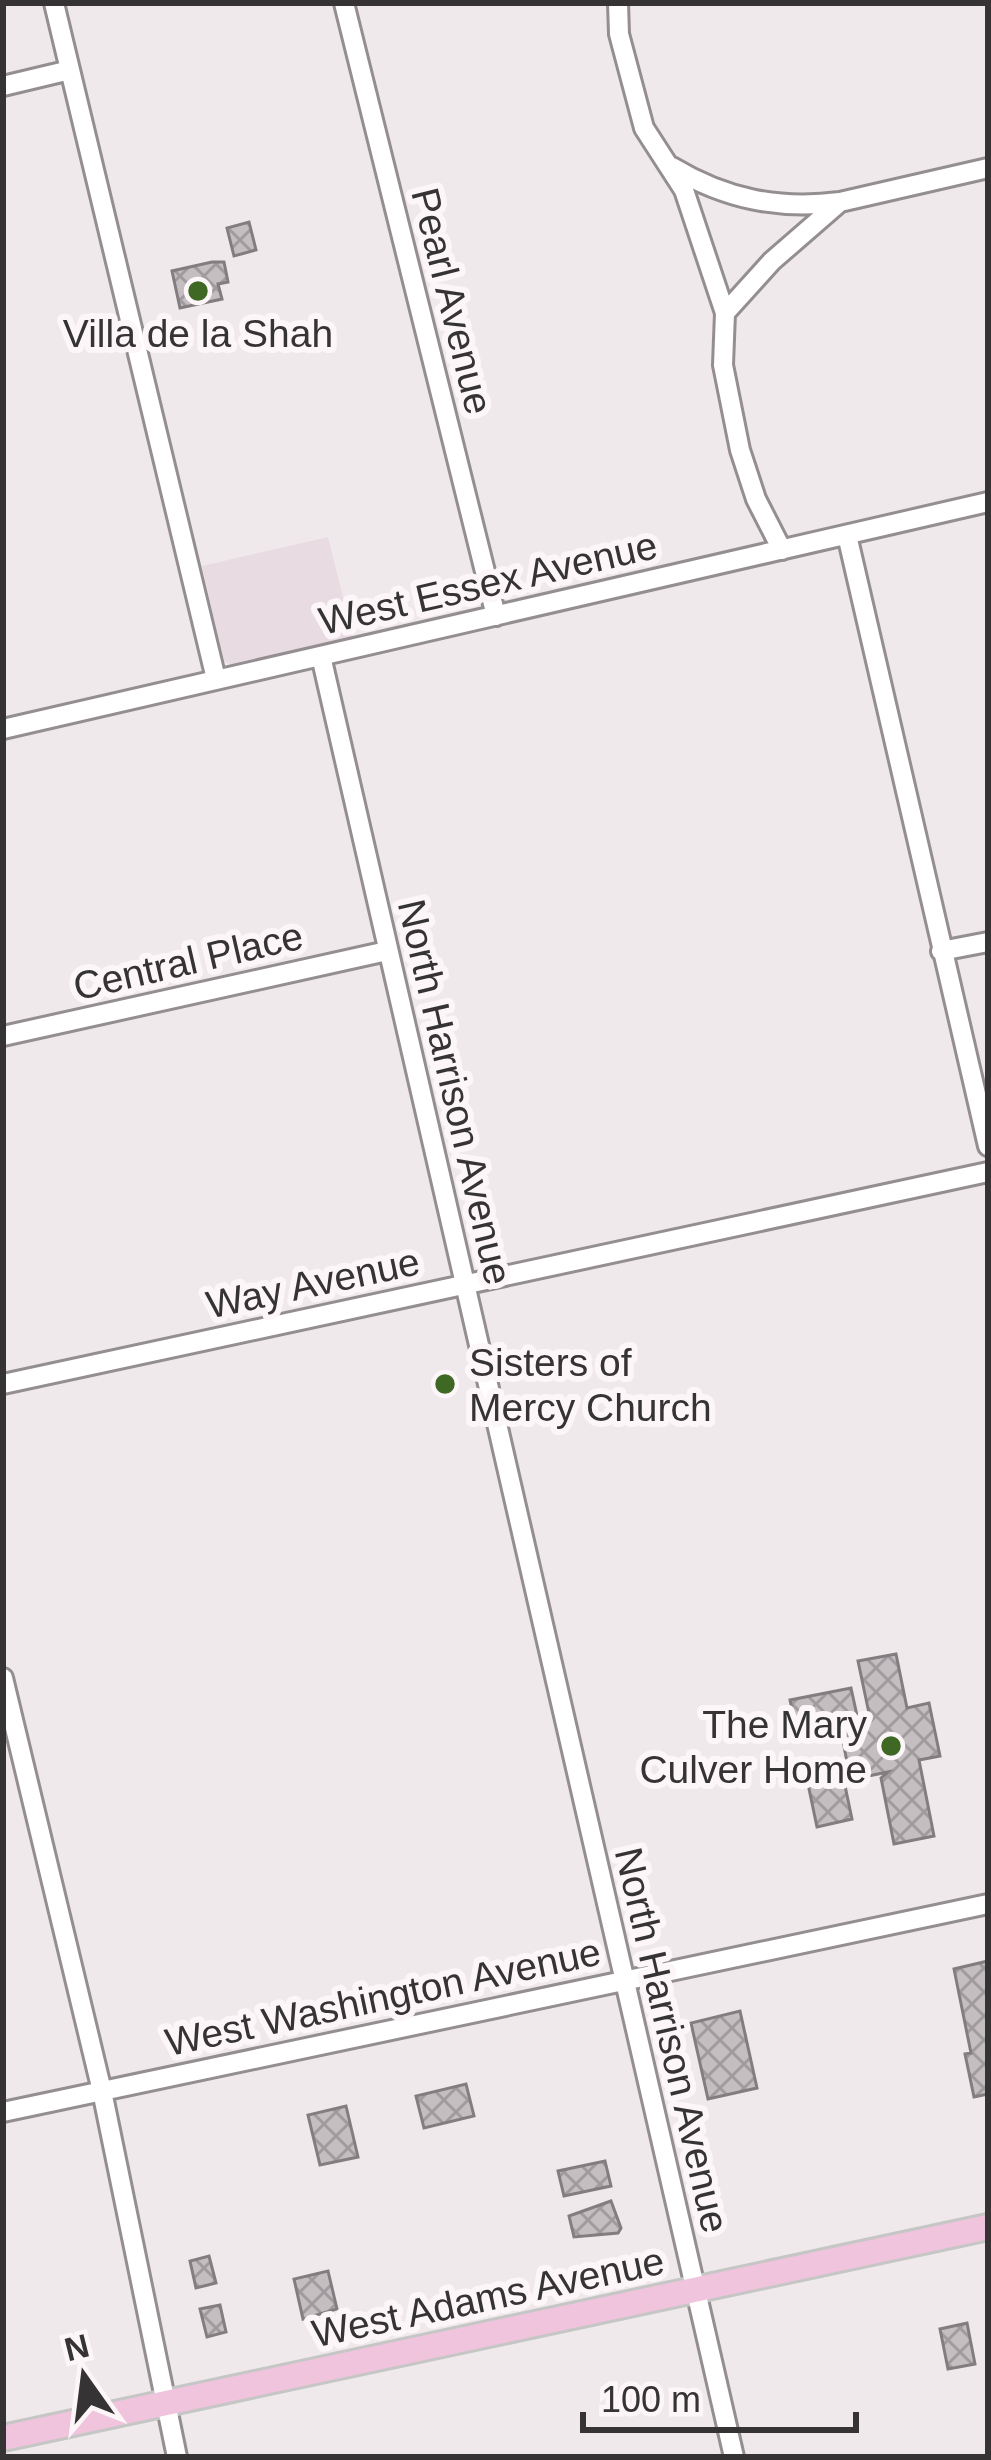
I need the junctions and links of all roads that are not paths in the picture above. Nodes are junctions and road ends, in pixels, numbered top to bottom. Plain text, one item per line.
1 (54, 3) edge
2 (344, 3) edge
3 (618, 3) edge
4 (70, 70) junction
5 (3, 86) edge
6 (668, 164) junction
7 (988, 168) edge
8 (840, 202) junction
9 (725, 313) junction
10 (988, 502) edge
11 (848, 535) junction
12 (782, 550) junction
13 (496, 616) junction
14 (321, 656) junction
15 (216, 679) junction
16 (3, 729) edge
17 (988, 942) edge
18 (387, 951) junction
19 (941, 952) junction
20 (3, 1036) edge
21 (988, 1146) edge
22 (988, 1172) edge
23 (466, 1284) junction
24 (3, 1384) edge
25 (3, 1678) edge
26 (988, 1904) edge
27 (624, 1979) junction
28 (102, 2091) junction
29 (3, 2112) edge
30 (988, 2227) edge
31 (694, 2290) junction
32 (165, 2402) junction
33 (3, 2438) edge
34 (178, 2457) edge
35 (734, 2457) edge

1 - 4 street
2 - 13 street, Pearl Avenue
3 - 6 street
4 - 5 street
4 - 15 street
6 - 8 street
6 - 9 street
7 - 8 street
8 - 9 street
9 - 12 street
10 - 11 street, West Essex Avenue
11 - 12 street, West Essex Avenue
11 - 19 street
12 - 13 street, West Essex Avenue
13 - 14 street, West Essex Avenue
14 - 15 street, West Essex Avenue
14 - 18 street, North Harrison Avenue
15 - 16 street, West Essex Avenue
17 - 19 street
18 - 20 street, Central Place
18 - 23 street, North Harrison Avenue
19 - 21 street
22 - 23 street, Way Avenue
23 - 24 street, Way Avenue
23 - 27 street, North Harrison Avenue
25 - 28 street
26 - 27 street, West Washington Avenue
27 - 28 street, West Washington Avenue
27 - 31 street, North Harrison Avenue
28 - 29 street, West Washington Avenue
28 - 32 street
30 - 31 main road, West Adams Avenue
31 - 32 main road, West Adams Avenue
31 - 35 street, North Harrison Avenue
32 - 33 main road, West Adams Avenue
32 - 34 street

